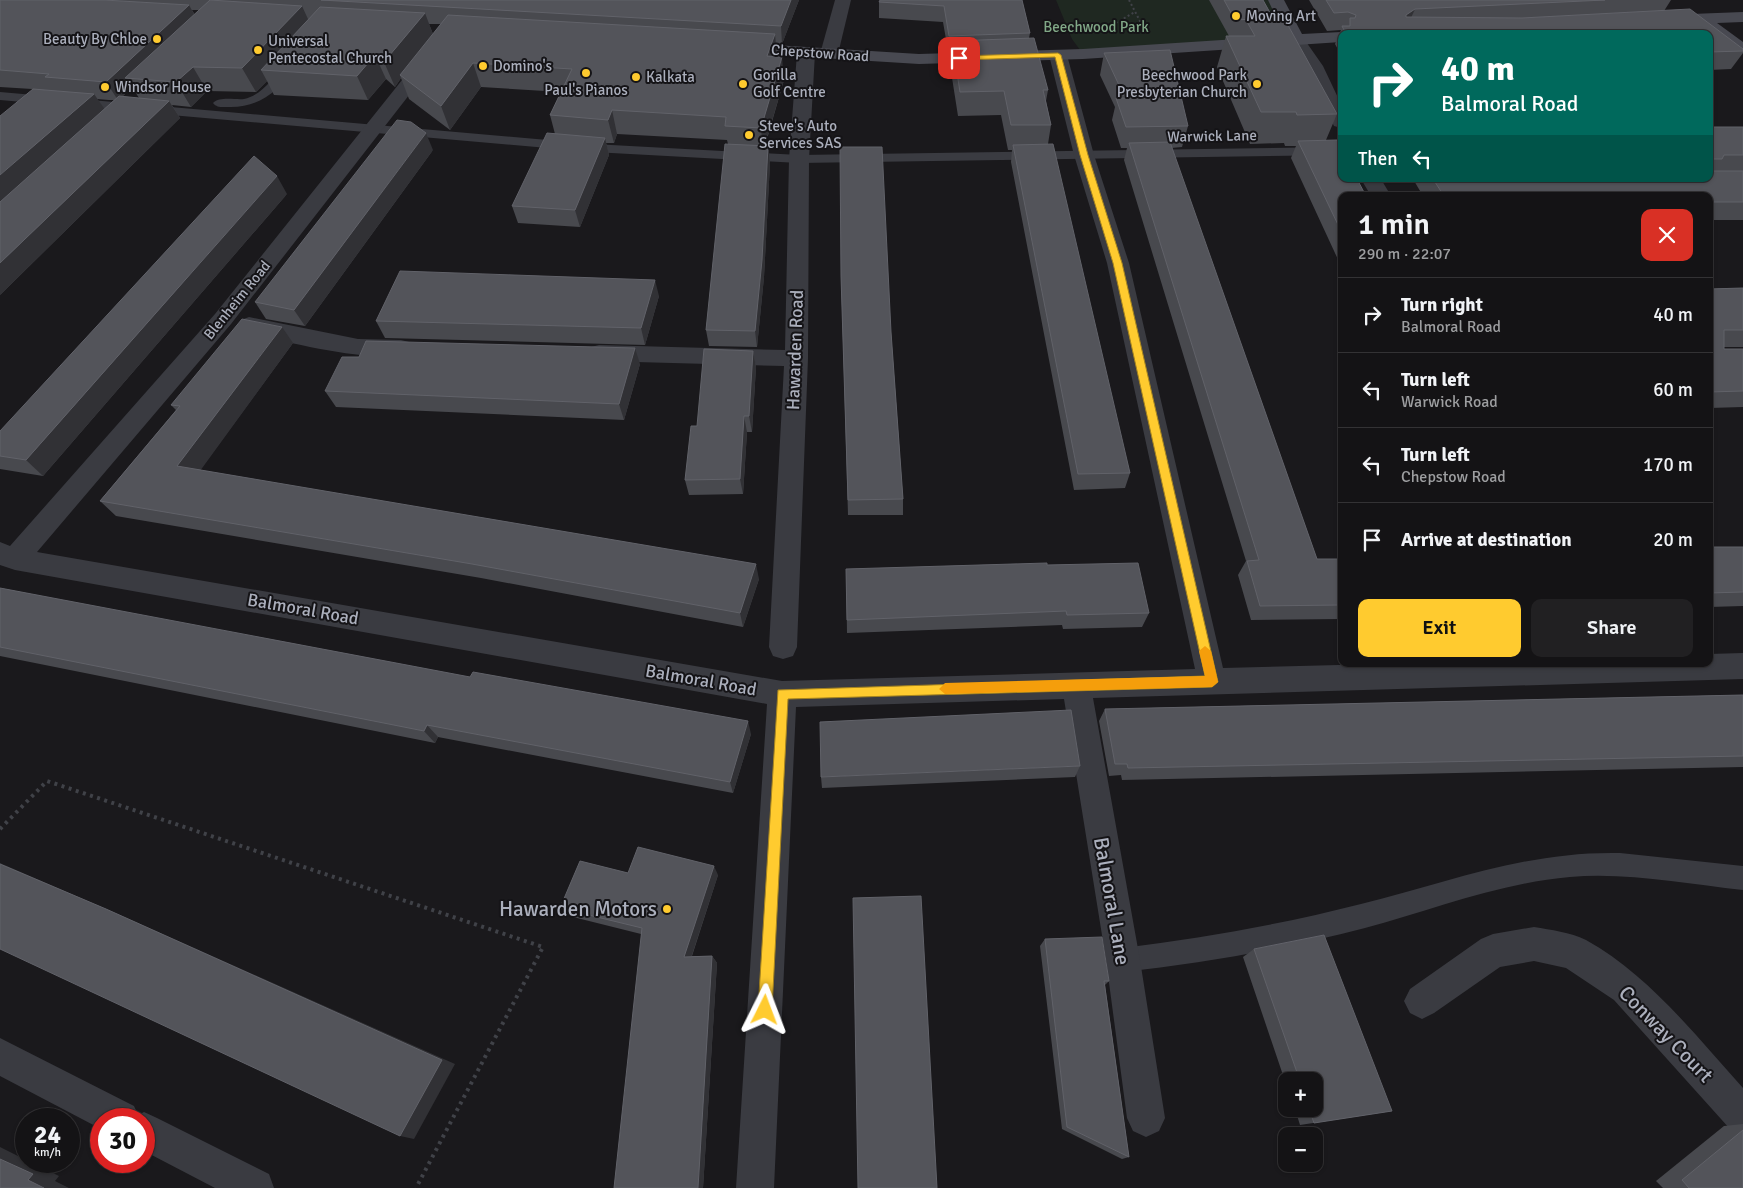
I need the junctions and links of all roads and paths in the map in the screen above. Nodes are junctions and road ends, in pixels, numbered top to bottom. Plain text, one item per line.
1 (842, 0) edge
2 (1276, 0) edge
3 (1136, 12) dead end
4 (1743, 16) edge
5 (1700, 18) junction
6 (1644, 21) edge
7 (1114, 28) dead end
8 (1338, 37) edge
9 (443, 40) edge
10 (1296, 40) junction
11 (723, 47) edge
12 (1743, 48) edge
13 (806, 53) junction
14 (829, 54) junction
15 (1058, 55) junction
16 (296, 60) edge
17 (0, 96) edge
18 (133, 98) junction
19 (1338, 116) edge
20 (103, 126) edge
21 (373, 130) junction
22 (1338, 151) edge
23 (1084, 155) junction
24 (799, 159) junction
25 (223, 319) junction
26 (417, 348) edge
27 (577, 352) edge
28 (796, 358) junction
29 (7, 556) edge
30 (784, 647) dead end
31 (1713, 666) edge
32 (1743, 666) edge
33 (1625, 667) edge
34 (1212, 682) junction
35 (1076, 684) junction
36 (782, 694) junction
37 (0, 829) edge
38 (1743, 878) edge
39 (1123, 960) junction
40 (1422, 1001) dead end
41 (0, 1056) edge
42 (100, 1108) edge
43 (1743, 1116) edge
44 (1146, 1118) dead end
45 (155, 1136) edge
46 (255, 1188) edge
47 (416, 1188) edge
48 (755, 1188) edge

1 - 14 street
2 - 10 main road
3 - 7 path
4 - 5 main road
5 - 6 main road
5 - 12 main road
8 - 10 main road, Chepstow Road
9 - 21 street, Blenheim Road
10 - 15 main road, Chepstow Road
10 - 19 street
11 - 13 main road, Chepstow Road
13 - 14 main road, Chepstow Road
13 - 24 street, Hawarden Road
14 - 15 main road, Chepstow Road
15 - 23 street
16 - 18 lane
17 - 18 lane
18 - 20 street
18 - 21 lane, Warwick Lane
21 - 24 lane, Warwick Lane
21 - 25 street, Blenheim Road
22 - 23 lane, Warwick Lane
23 - 24 lane, Warwick Lane
23 - 34 street
24 - 28 street, Hawarden Road
25 - 26 street
25 - 29 street, Blenheim Road
27 - 28 street
28 - 30 street, Hawarden Road
29 - 36 street, Balmoral Road
31 - 32 street, Balmoral Road
33 - 34 street, Balmoral Road
34 - 35 street, Balmoral Road
35 - 36 street, Balmoral Road
35 - 39 street, Balmoral Lane
36 - 48 street
37 - 47 path
38 - 39 lane
39 - 44 street, Balmoral Lane
40 - 43 street, Conway Court
41 - 42 street
45 - 46 street

